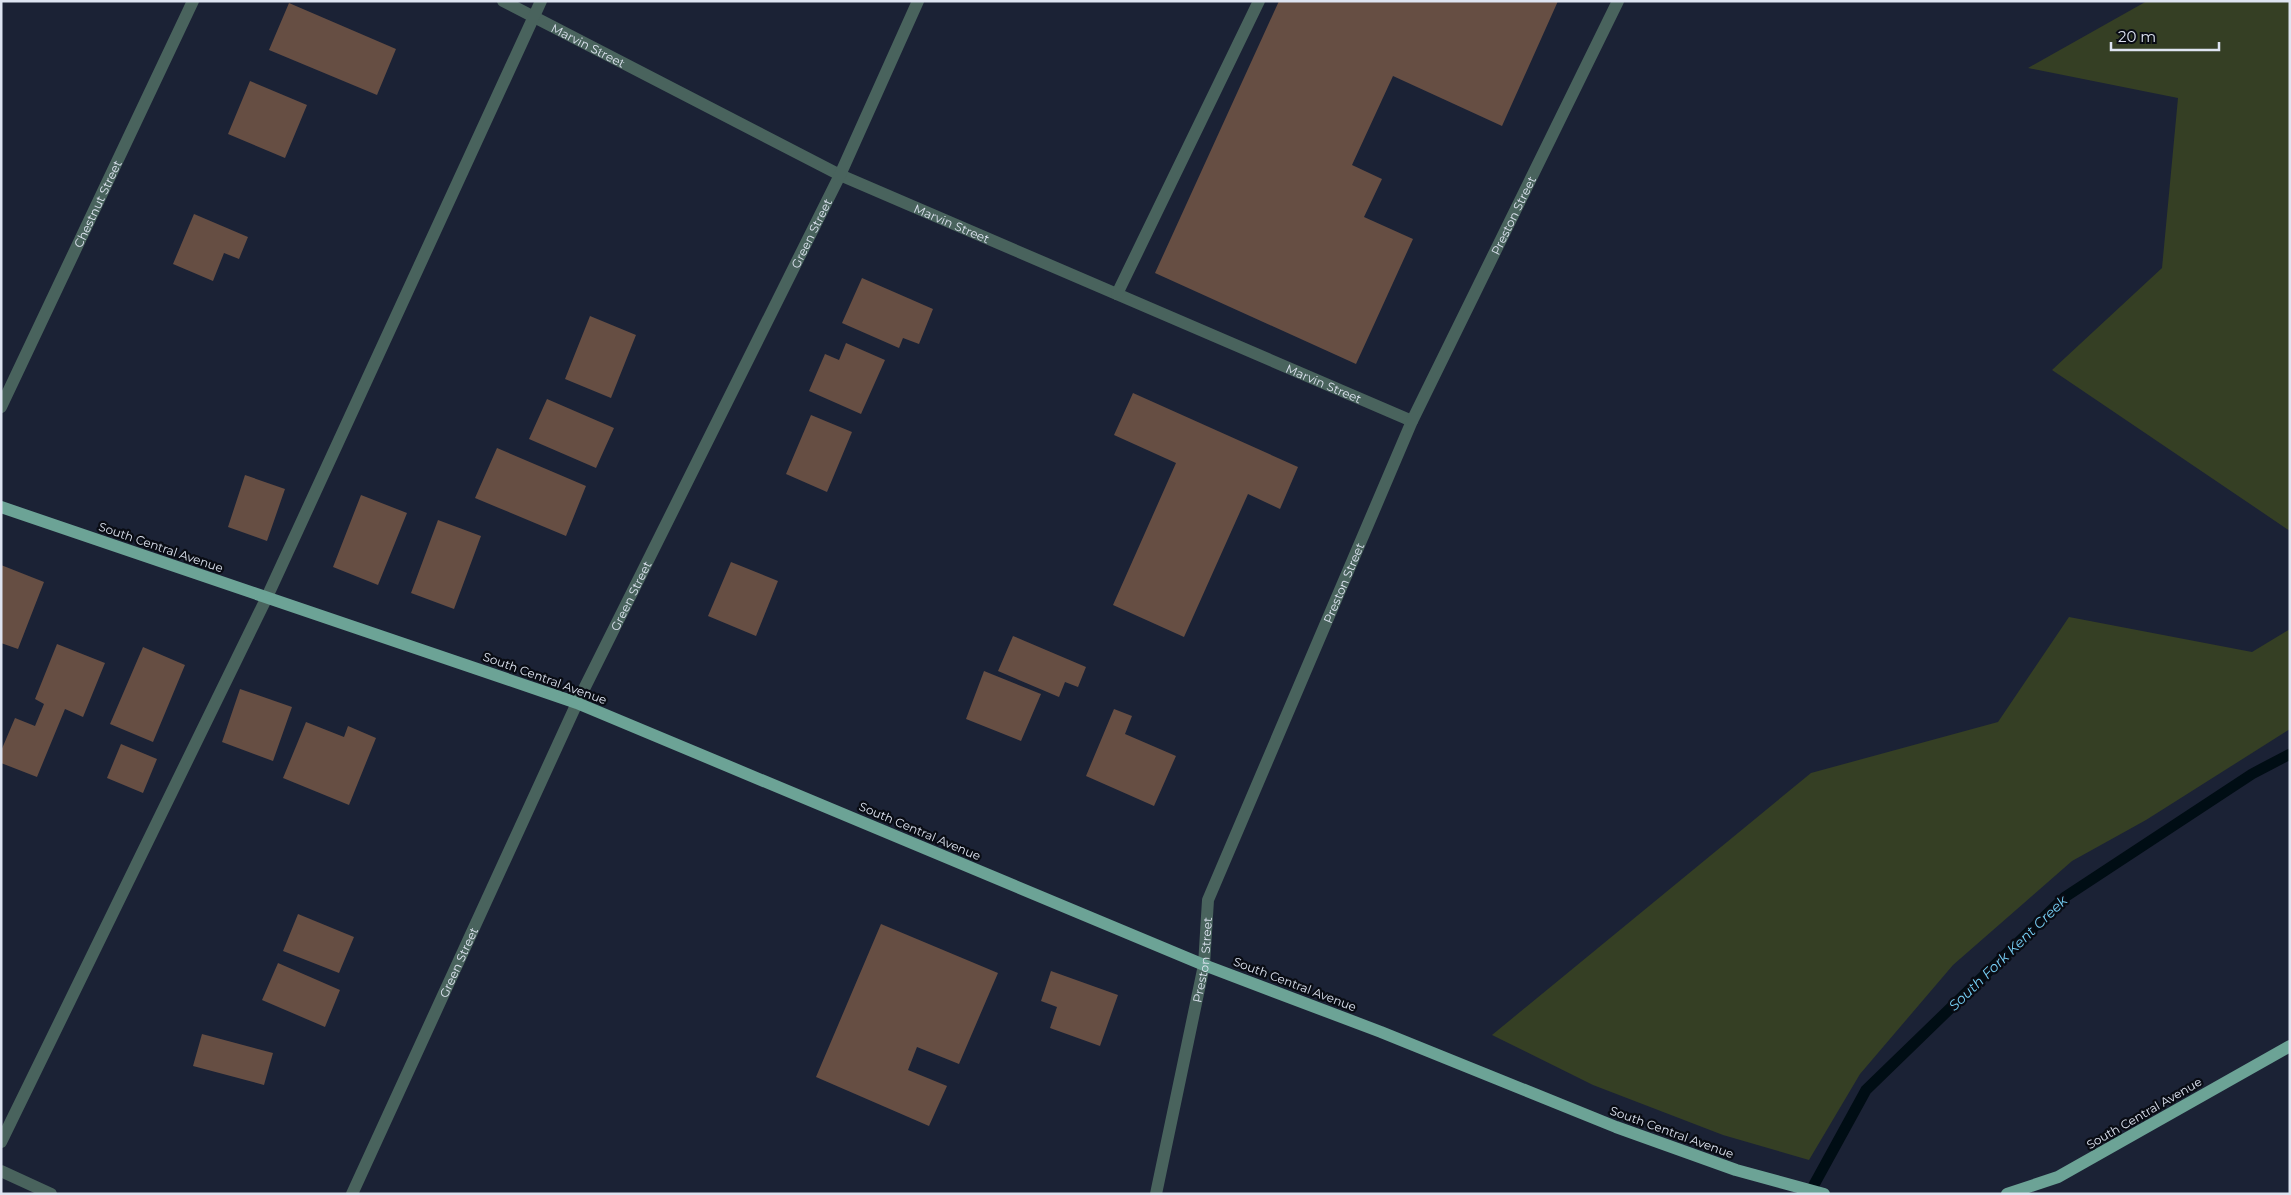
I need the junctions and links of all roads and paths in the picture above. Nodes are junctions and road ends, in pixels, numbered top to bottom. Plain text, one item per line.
1 (193, 1) edge
2 (503, 1) edge
3 (541, 1) edge
4 (918, 1) edge
5 (1258, 1) edge
6 (1618, 1) edge
7 (534, 17) junction
8 (840, 175) junction
9 (1117, 294) junction
10 (1, 407) edge
11 (1412, 421) junction
12 (1, 507) edge
13 (267, 597) junction
14 (577, 703) junction
15 (1204, 965) junction
16 (2290, 1046) edge
17 (1, 1142) edge
18 (1, 1171) edge
19 (51, 1194) edge
20 (352, 1194) edge
21 (1156, 1194) edge
22 (1824, 1194) edge
23 (2008, 1194) edge

1 - 10 street, Chestnut Street
2 - 7 street, Marvin Street
3 - 7 street
4 - 8 street, Green Street
5 - 9 street
6 - 11 street, Preston Street
7 - 8 street, Marvin Street
7 - 13 street
8 - 9 street, Marvin Street
8 - 14 street, Green Street
9 - 11 street, Marvin Street
11 - 15 street, Preston Street
12 - 13 main road, South Central Avenue
13 - 14 main road, South Central Avenue
13 - 17 street
14 - 15 main road, South Central Avenue
14 - 20 street, Green Street
15 - 21 street, Preston Street
15 - 22 main road, South Central Avenue
16 - 23 main road, South Central Avenue
18 - 19 street

